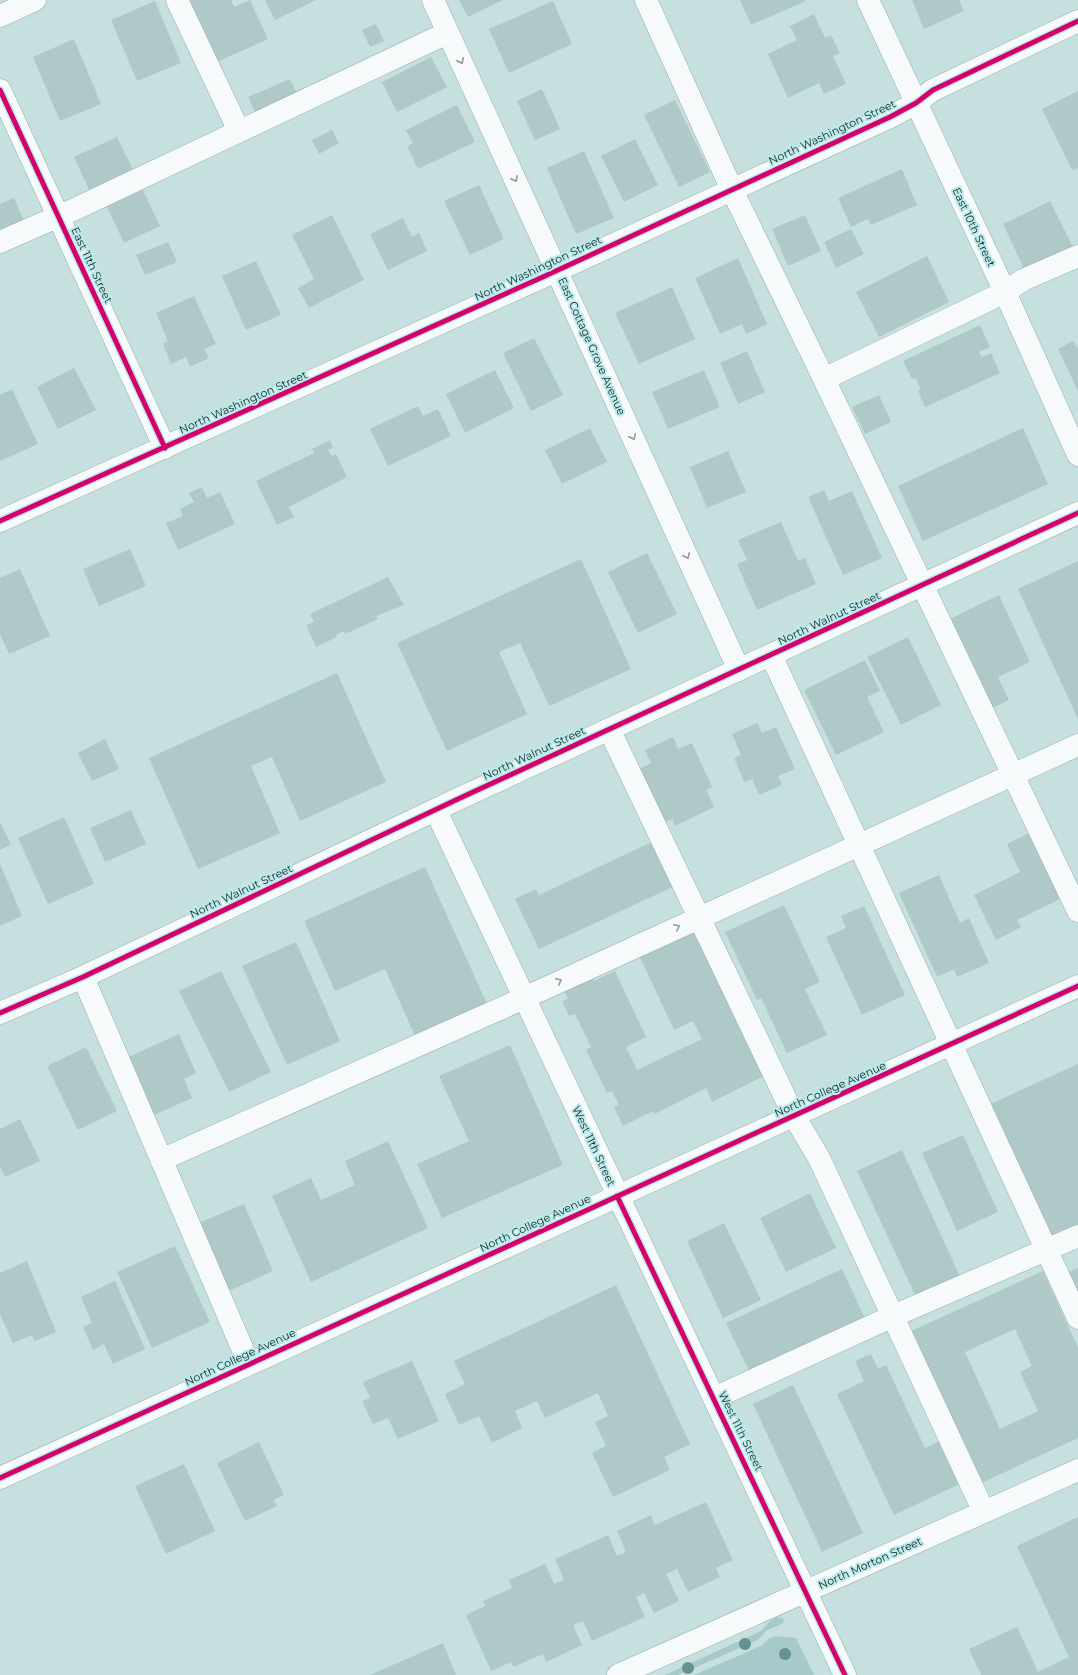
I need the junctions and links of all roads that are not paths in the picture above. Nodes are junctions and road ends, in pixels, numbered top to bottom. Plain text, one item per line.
1 (35, 0) edge
2 (177, 0) edge
3 (433, 0) edge
4 (646, 0) edge
5 (868, 0) edge
6 (0, 16) edge
7 (1078, 21) edge
8 (447, 33) junction
9 (0, 90) edge
10 (916, 103) junction
11 (239, 131) junction
12 (732, 190) junction
13 (58, 216) junction
14 (0, 242) edge
15 (1078, 256) edge
16 (558, 270) junction
17 (1005, 292) junction
18 (824, 380) junction
19 (165, 448) junction
20 (1078, 455) edge
21 (1078, 513) edge
22 (0, 521) edge
23 (923, 585) junction
24 (771, 656) junction
25 (739, 670) junction
26 (609, 730) junction
27 (1078, 745) edge
28 (1013, 774) junction
29 (436, 811) junction
30 (858, 845) junction
31 (1078, 911) edge
32 (699, 917) junction
33 (83, 977) junction
34 (1078, 986) edge
35 (524, 997) junction
36 (0, 1013) edge
37 (951, 1044) junction
38 (794, 1116) junction
39 (161, 1160) junction
40 (617, 1196) junction
41 (1078, 1236) edge
42 (1047, 1251) junction
43 (891, 1317) junction
44 (1078, 1318) edge
45 (249, 1364) junction
46 (714, 1398) junction
47 (1078, 1470) edge
48 (0, 1478) edge
49 (984, 1512) junction
50 (807, 1592) junction
51 (618, 1675) edge
52 (845, 1675) edge

1 - 6 street
2 - 11 street
3 - 8 street, East Cottage Grove Avenue
4 - 12 street
5 - 10 street, East 10th Street
7 - 10 street, North Washington Street
8 - 11 street
8 -> 16 street, East Cottage Grove Avenue
9 - 13 street, East 11th Street
10 - 12 street, North Washington Street
10 - 17 street, East 10th Street
11 - 13 street
12 - 16 street, North Washington Street
12 - 18 street
13 - 14 street
13 - 19 street, East 11th Street
15 - 17 street
16 - 19 street, North Washington Street
16 -> 25 street, East Cottage Grove Avenue
17 - 18 street
17 - 20 street, East 10th Street
18 - 23 street
19 - 22 street, North Washington Street
21 - 23 street, North Walnut Street
23 - 24 street, North Walnut Street
23 - 28 street
24 - 25 street, North Walnut Street
24 - 30 street
25 - 26 street, North Walnut Street
26 - 29 street, North Walnut Street
26 - 32 street
27 - 28 street
28 - 30 street
28 - 31 street
29 - 33 street, North Walnut Street
29 - 35 street, West 11th Street
30 - 32 street
30 - 37 street
35 -> 32 street
32 - 38 street
33 - 36 street, North Walnut Street
33 - 39 street
34 - 37 street, North College Avenue
35 - 39 street
35 - 40 street, West 11th Street
37 - 38 street, North College Avenue
37 - 42 street
38 - 40 street, North College Avenue
38 - 43 street
39 - 45 street
40 - 45 street, North College Avenue
40 - 46 street, West 11th Street
41 - 42 street
42 - 43 street
42 - 44 street
43 - 46 street
43 - 49 street
45 - 48 street, North College Avenue
46 - 50 street, West 11th Street
47 - 49 street, North Morton Street
49 - 50 street, North Morton Street
50 - 51 street, North Morton Street
50 - 52 street, West 11th Street

